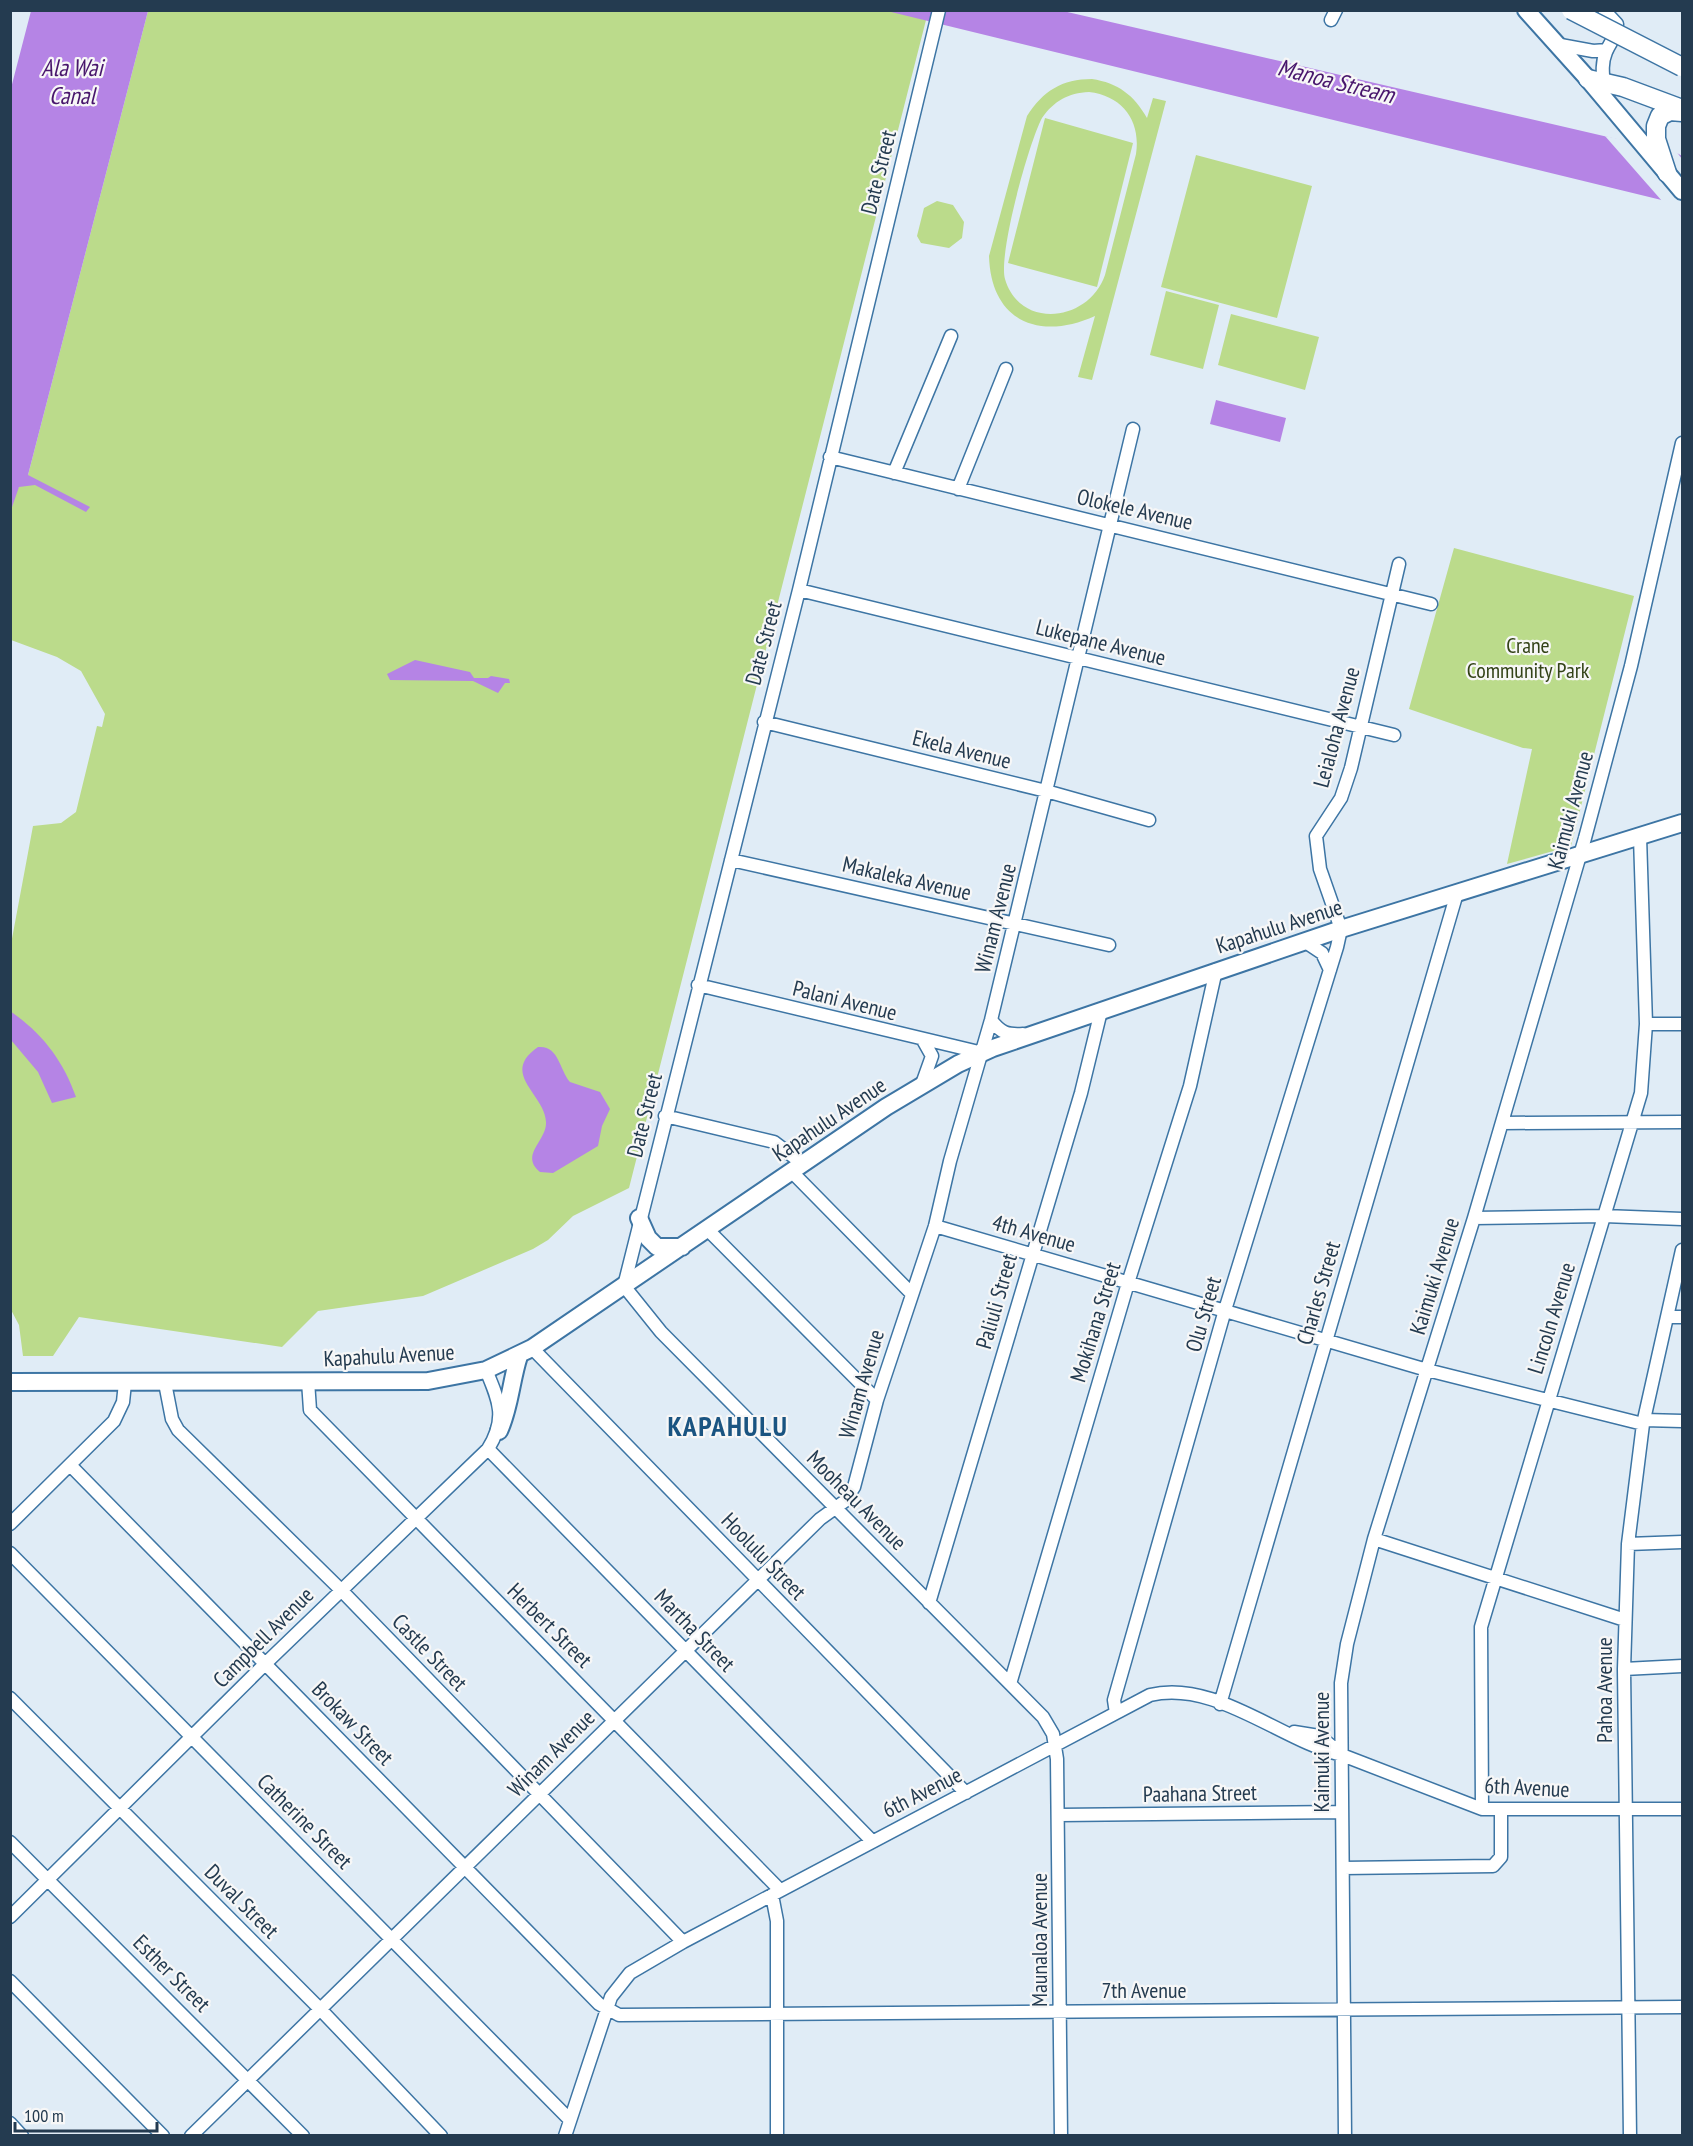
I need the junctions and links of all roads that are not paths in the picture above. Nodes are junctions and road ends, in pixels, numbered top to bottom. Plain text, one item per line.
1 (939, 10) edge
2 (1526, 10) edge
3 (1571, 10) edge
4 (1604, 10) edge
5 (1555, 44) junction
6 (1607, 50) junction
7 (1683, 67) edge
8 (1596, 80) junction
9 (1683, 110) edge
10 (1652, 147) junction
11 (1667, 173) joint
12 (1683, 191) edge
13 (951, 336) dead end
14 (1006, 369) dead end
15 (1133, 429) dead end
16 (1683, 443) edge
17 (830, 457) junction
18 (894, 473) junction
19 (958, 489) junction
20 (1112, 525) junction
21 (1399, 564) dead end
22 (799, 590) junction
23 (1392, 593) junction
24 (1431, 604) dead end
25 (1079, 658) junction
26 (764, 722) junction
27 (1359, 728) junction
28 (1395, 735) dead end
29 (1046, 791) junction
30 (1149, 820) dead end
31 (1683, 824) edge
32 (1640, 837) junction
33 (1580, 855) junction
34 (731, 860) junction
35 (1458, 893) junction
36 (1015, 924) junction
37 (1341, 929) junction
38 (1304, 941) junction
39 (1109, 945) dead end
40 (1216, 970) junction
41 (1330, 970) junction
42 (698, 985) junction
43 (1101, 1011) junction
44 (992, 1020) junction
45 (1646, 1024) junction
46 (1683, 1024) edge
47 (1039, 1033) junction
48 (923, 1040) junction
49 (983, 1053) junction
50 (922, 1084) junction
51 (665, 1116) junction
52 (1502, 1122) junction
53 (1631, 1122) junction
54 (1683, 1122) edge
55 (798, 1168) junction
56 (1604, 1216) junction
57 (639, 1218) junction
58 (1474, 1218) junction
59 (1683, 1219) edge
60 (934, 1226) junction
61 (708, 1230) junction
62 (682, 1247) junction
63 (1683, 1250) edge
64 (1032, 1254) junction
65 (1128, 1283) junction
66 (624, 1286) junction
67 (910, 1293) junction
68 (1226, 1310) junction
69 (1667, 1317) junction
70 (1683, 1317) edge
71 (1326, 1341) junction
72 (526, 1352) junction
73 (486, 1370) junction
74 (1426, 1370) junction
75 (10, 1382) edge
76 (308, 1382) junction
77 (125, 1383) junction
78 (165, 1383) junction
79 (877, 1400) junction
80 (1547, 1401) junction
81 (1643, 1422) junction
82 (1683, 1422) edge
83 (499, 1431) junction
84 (488, 1449) junction
85 (70, 1465) junction
86 (836, 1508) junction
87 (416, 1518) junction
88 (10, 1524) edge
89 (1374, 1539) junction
90 (1683, 1542) edge
91 (1628, 1544) junction
92 (10, 1553) edge
93 (1495, 1577) junction
94 (759, 1581) junction
95 (341, 1590) junction
96 (929, 1603) junction
97 (1625, 1620) junction
98 (685, 1650) junction
99 (266, 1664) junction
100 (1683, 1666) edge
101 (1624, 1669) junction
102 (1010, 1684) junction
103 (10, 1698) edge
104 (1220, 1704) junction
105 (1116, 1713) junction
106 (613, 1721) junction
107 (1342, 1721) junction
108 (1283, 1730) junction
109 (1319, 1736) junction
110 (193, 1738) junction
111 (1056, 1745) junction
112 (1342, 1755) junction
113 (966, 1793) junction
114 (539, 1794) junction
115 (120, 1809) junction
116 (1482, 1809) junction
117 (1683, 1809) edge
118 (1626, 1810) junction
119 (1501, 1811) junction
120 (1342, 1812) junction
121 (1059, 1815) junction
122 (872, 1841) junction
123 (10, 1842) edge
124 (465, 1868) junction
125 (1343, 1868) junction
126 (48, 1880) junction
127 (776, 1893) junction
128 (10, 1917) edge
129 (393, 1939) junction
130 (683, 1941) junction
131 (10, 1981) edge
132 (1630, 2007) junction
133 (1683, 2007) edge
134 (321, 2010) junction
135 (606, 2010) junction
136 (1344, 2010) junction
137 (1060, 2011) junction
138 (776, 2014) junction
139 (249, 2079) junction
140 (570, 2120) junction
141 (10, 2123) edge
142 (22, 2136) edge
143 (162, 2136) edge
144 (191, 2136) edge
145 (303, 2136) edge
146 (441, 2136) edge
147 (566, 2136) edge
148 (777, 2136) edge
149 (1061, 2136) edge
150 (1345, 2136) edge
151 (1630, 2136) edge

1 - 17 street, Date Street
2 - 5 main road
3 - 7 highway, bridge
4 - 6 street
5 - 6 street
5 - 8 main road
6 - 8 street
8 - 9 highway
8 - 10 main road
9 - 10 highway
10 - 11 highway
11 - 12 main road
13 - 18 street
14 - 19 street
15 - 20 street, Winam Avenue
16 - 33 street, Kaimuki Avenue
17 - 18 street, Olokele Avenue
17 - 22 street, Date Street
18 - 19 street, Olokele Avenue
19 - 20 street, Olokele Avenue
20 - 23 street, Olokele Avenue
20 - 25 street, Winam Avenue
21 - 23 street, Leialoha Avenue
22 - 25 street, Lukepane Avenue
22 - 26 street, Date Street
23 - 24 street, Olokele Avenue
23 - 27 street, Leialoha Avenue
25 - 27 street, Lukepane Avenue
25 - 29 street, Winam Avenue
26 - 29 street, Ekela Avenue
26 - 34 street, Date Street
27 - 28 street, Lukepane Avenue
27 - 37 street, Leialoha Avenue
29 - 30 street, Ekela Avenue
29 - 36 street, Winam Avenue
31 - 32 main road, Kapahulu Avenue
32 - 33 main road, Kapahulu Avenue
32 - 45 street, Lincoln Avenue
33 - 35 main road, Kapahulu Avenue
33 - 52 street, Kaimuki Avenue
34 - 36 street, Makaleka Avenue
34 - 42 street, Date Street
35 - 37 main road, Kapahulu Avenue
35 - 71 street, Charles Street
36 - 39 street, Makaleka Avenue
36 - 44 street, Winam Avenue
37 - 38 main road, Kapahulu Avenue
37 - 41 street, Olu Street
38 - 40 main road, Kapahulu Avenue
38 - 41 street
40 - 43 main road, Kapahulu Avenue
40 - 65 street, Mokihana Street
41 - 68 street, Olu Street
42 - 48 street, Palani Avenue
42 - 51 street, Date Street
43 - 47 main road, Kapahulu Avenue
43 - 64 street, Paliuli Street
44 - 47 street
44 - 49 street, Winam Avenue
45 - 46 street
45 - 53 street, Lincoln Avenue
47 - 49 main road, Kapahulu Avenue
48 - 49 street, Palani Avenue
48 - 50 street
49 - 50 main road, Kapahulu Avenue
49 - 60 street, Winam Avenue
50 - 55 main road, Kapahulu Avenue
51 - 55 street
51 - 57 street, Date Street
52 - 53 street
52 - 58 street, Kaimuki Avenue
53 - 54 street
53 - 56 street, Lincoln Avenue
55 - 61 main road, Kapahulu Avenue
55 - 67 street
56 - 58 street
56 - 59 street
56 - 80 street, Lincoln Avenue
57 - 62 main road
57 - 66 street, Date Street
58 - 74 street, Kaimuki Avenue
60 - 64 street, 4th Avenue
60 - 67 street, Winam Avenue
61 - 62 main road, Kapahulu Avenue
61 - 79 street
62 - 66 main road, Kapahulu Avenue
63 - 69 street, Pahoa Avenue
64 - 65 street, 4th Avenue
64 - 96 street, Paliuli Street
65 - 68 street, 4th Avenue
65 - 102 street, Mokihana Street
66 - 72 main road, Kapahulu Avenue
66 - 86 street, Mooheau Avenue
67 - 79 street, Winam Avenue
68 - 71 street, 4th Avenue
68 - 105 street, Olu Street
69 - 70 street
69 - 81 street, Pahoa Avenue
71 - 74 street, 4th Avenue
71 - 104 street, Charles Street
72 - 73 main road, Kapahulu Avenue
72 - 83 main road
72 - 94 street, Hoolulu Street
73 - 76 main road, Kapahulu Avenue
73 - 83 street
74 - 80 street, 4th Avenue
74 - 89 street, Kaimuki Avenue
75 - 77 main road, Kapahulu Avenue
76 - 78 main road, Kapahulu Avenue
76 - 87 street, Herbert Street
77 - 78 main road, Kapahulu Avenue
77 - 85 street
78 - 95 street, Castle Street
79 - 86 street, Winam Avenue
80 - 81 street, 4th Avenue
80 - 93 street, Lincoln Avenue
81 - 82 street, 4th Avenue
81 - 91 street, Pahoa Avenue
83 - 84 street, Campbell Avenue
84 - 87 street, Campbell Avenue
84 - 98 street, Martha Street
85 - 88 street
85 - 99 street, Brokaw Street
86 - 94 street, Winam Avenue
86 - 96 street, Mooheau Avenue
87 - 95 street, Campbell Avenue
87 - 106 street, Herbert Street
89 - 93 street
89 - 107 street, Kaimuki Avenue
90 - 91 street
91 - 97 street, Pahoa Avenue
92 - 110 street, Catherine Street
93 - 97 street
93 - 116 street, Lincoln Avenue
94 - 98 street, Winam Avenue
94 - 113 street, Hoolulu Street
95 - 99 street, Campbell Avenue
95 - 114 street, Castle Street
96 - 102 street, Mooheau Avenue
97 - 101 street, Pahoa Avenue
98 - 106 street, Winam Avenue
98 - 122 street, Martha Street
99 - 110 street, Campbell Avenue
99 - 124 street, Brokaw Street
100 - 101 street
101 - 118 street, Pahoa Avenue
102 - 111 street, Mooheau Avenue
103 - 115 street, Duval Street
104 - 105 street, 6th Avenue
104 - 108 street, 6th Avenue
105 - 111 street, 6th Avenue
106 - 114 street, Winam Avenue
106 - 127 street, Herbert Street
107 - 109 street
107 - 112 street, Kaimuki Avenue
108 - 109 street, 6th Avenue
108 - 112 street, 6th Avenue
109 - 112 street, 6th Avenue
110 - 115 street, Campbell Avenue
110 - 129 street, Catherine Street
111 - 113 street, 6th Avenue
111 - 121 street, Maunaloa Avenue
112 - 116 street, 6th Avenue
112 - 120 street, Kaimuki Avenue
113 - 122 street, 6th Avenue
114 - 124 street, Winam Avenue
114 - 130 street, Castle Street
115 - 126 street, Campbell Avenue
115 - 134 street, Duval Street
116 - 119 street, 6th Avenue
117 - 118 street, 6th Avenue
118 - 119 street, 6th Avenue
118 - 132 street, Pahoa Avenue
119 - 125 street
120 - 121 street, Paahana Street
120 - 125 street, Kaimuki Avenue
121 - 137 street, Maunaloa Avenue
122 - 127 street, 6th Avenue
123 - 126 street, Esther Street
124 - 129 street, Winam Avenue
124 - 135 street, Brokaw Street
125 - 136 street, Kaimuki Avenue
126 - 128 street, Campbell Avenue
126 - 139 street, Esther Street
127 - 130 street, 6th Avenue
127 - 138 street
129 - 134 street, Winam Avenue
129 - 140 street, Catherine Street
130 - 135 street, 6th Avenue
131 - 143 street
132 - 133 street, 7th Avenue
132 - 136 street, 7th Avenue
132 - 151 street, Pahoa Avenue
134 - 139 street, Winam Avenue
134 - 146 street, Duval Street
135 - 138 street, 7th Avenue
135 - 140 street, 6th Avenue
136 - 137 street, 7th Avenue
136 - 150 street, Kaimuki Avenue
137 - 138 street, 7th Avenue
137 - 149 street, Maunaloa Avenue
138 - 148 street
139 - 144 street, Winam Avenue
139 - 145 street, Esther Street
140 - 147 street, 6th Avenue
141 - 142 street

